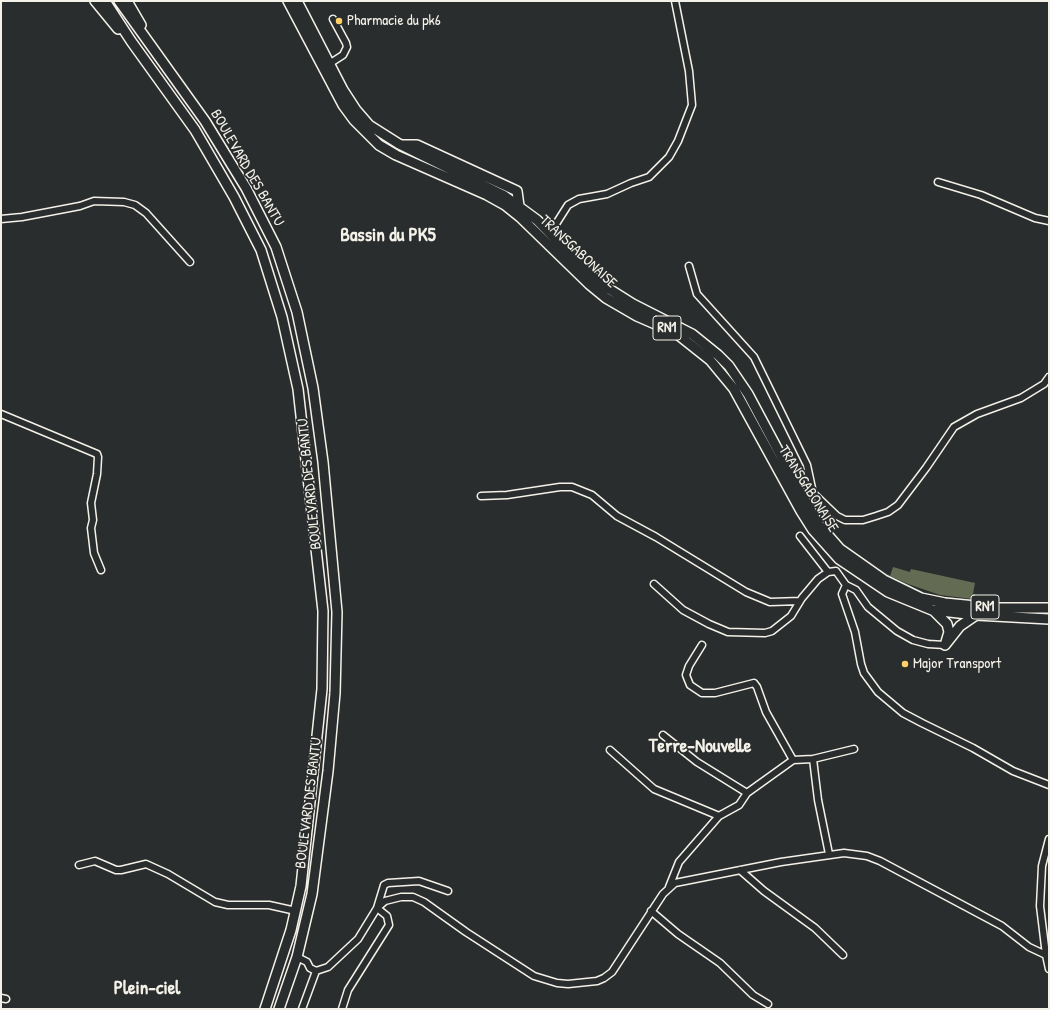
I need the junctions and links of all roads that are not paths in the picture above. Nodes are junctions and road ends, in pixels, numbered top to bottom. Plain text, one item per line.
1 (95, 1) edge
2 (105, 1) edge
3 (119, 1) edge
4 (127, 1) edge
5 (288, 1) edge
6 (297, 1) edge
7 (675, 1) edge
8 (333, 19) dead end
9 (131, 41) junction
10 (157, 54) junction
11 (329, 64) junction
12 (938, 182) dead end
13 (1, 219) edge
14 (1049, 221) edge
15 (552, 236) junction
16 (190, 262) dead end
17 (689, 266) dead end
18 (1049, 377) edge
19 (1, 414) edge
20 (813, 493) junction
21 (480, 496) dead end
22 (803, 497) junction
23 (800, 536) dead end
24 (101, 570) dead end
25 (828, 572) junction
26 (654, 584) dead end
27 (846, 584) junction
28 (800, 601) junction
29 (1049, 608) edge
30 (932, 610) junction
31 (976, 616) junction
32 (1049, 619) edge
33 (702, 645) dead end
34 (945, 645) junction
35 (663, 735) dead end
36 (854, 749) dead end
37 (610, 750) dead end
38 (813, 759) junction
39 (792, 760) junction
40 (1049, 785) edge
41 (747, 793) junction
42 (719, 816) junction
43 (1049, 839) edge
44 (829, 854) junction
45 (79, 865) dead end
46 (740, 870) junction
47 (669, 887) junction
48 (448, 891) dead end
49 (377, 908) junction
50 (296, 911) junction
51 (651, 911) junction
52 (843, 955) dead end
53 (1046, 955) junction
54 (297, 957) junction
55 (1049, 967) edge
56 (316, 971) junction
57 (768, 1004) dead end
58 (265, 1009) edge
59 (279, 1009) edge
60 (302, 1009) edge
61 (342, 1009) edge

1 - 9 highway
2 - 9 highway, BOULEVARD DES BANTU
3 - 10 highway, BOULEVARD DES BANTU
4 - 10 highway
5 - 30 highway, TRANSGABONAISE / RN1
6 - 11 highway, TRANSGABONAISE / RN1
7 - 15 street
8 - 11 street
9 - 50 highway, BOULEVARD DES BANTU
10 - 54 highway, BOULEVARD DES BANTU
11 - 15 highway, TRANSGABONAISE / RN1
12 - 14 street
13 - 16 street
15 - 22 highway, TRANSGABONAISE / RN1
17 - 20 street
18 - 20 street
19 - 24 street
20 - 22 street
21 - 28 street
22 - 29 highway, TRANSGABONAISE / RN1
23 - 25 street
25 - 27 street
25 - 28 street
26 - 28 street
27 - 34 street
27 - 40 street
30 - 31 highway, TRANSGABONAISE / RN1
30 - 34 highway
31 - 32 highway, TRANSGABONAISE / RN1
31 - 34 highway
33 - 39 street
35 - 41 street
36 - 38 street
37 - 42 street
38 - 39 street
38 - 44 street
39 - 41 street
41 - 42 street
42 - 47 street
43 - 53 street
44 - 46 street
44 - 53 street
45 - 50 street
46 - 47 street
46 - 52 street
47 - 51 street
48 - 49 street
49 - 51 street
49 - 56 street
49 - 61 street
50 - 58 highway, BOULEVARD DES BANTU
51 - 57 street
53 - 55 street
54 - 56 street
54 - 59 highway, BOULEVARD DES BANTU
56 - 60 street

